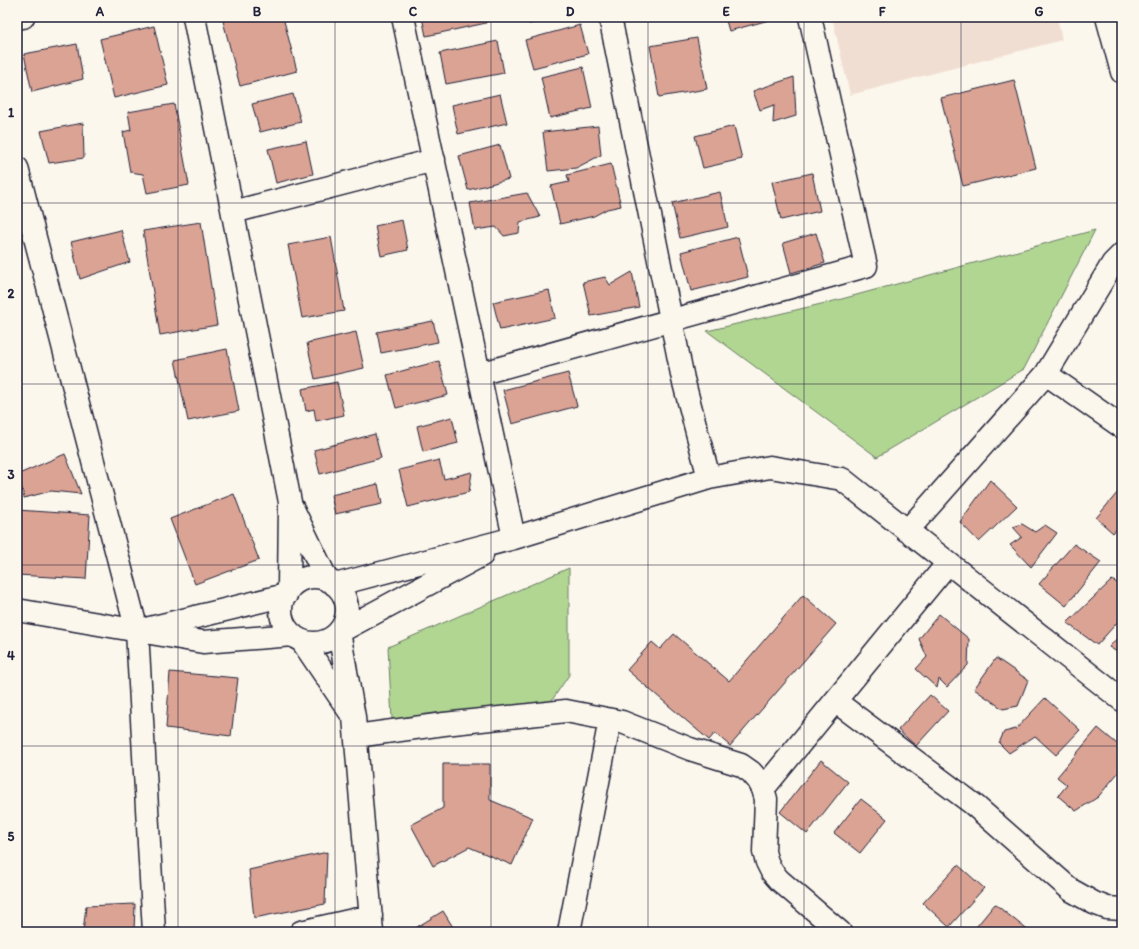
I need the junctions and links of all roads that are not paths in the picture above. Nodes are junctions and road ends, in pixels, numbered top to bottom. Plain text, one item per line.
1 (23, 17) edge
2 (194, 17) edge
3 (403, 17) edge
4 (610, 17) edge
5 (810, 17) edge
6 (1107, 17) edge
7 (17, 18) edge
8 (1122, 72) edge
9 (434, 160) junction
10 (17, 168) edge
11 (233, 212) junction
12 (1122, 254) edge
13 (671, 320) junction
14 (480, 374) junction
15 (1046, 374) junction
16 (1122, 427) edge
17 (709, 478) junction
18 (290, 502) junction
19 (907, 531) junction
20 (514, 538) junction
21 (948, 563) junction
22 (331, 583) junction
23 (287, 592) junction
24 (17, 610) edge
25 (137, 631) junction
26 (339, 632) junction
27 (297, 638) junction
28 (1122, 700) edge
29 (835, 702) junction
30 (610, 720) junction
31 (355, 727) junction
32 (763, 789) junction
33 (1122, 909) edge
34 (371, 924) edge
35 (154, 932) edge
36 (301, 932) edge
37 (569, 932) edge
38 (840, 932) edge

1 - 7 street
2 - 11 street
3 - 9 street
4 - 13 street
5 - 13 street
6 - 8 street
9 - 11 street
9 - 14 street
10 - 25 street
11 - 18 street
12 - 15 street
13 - 14 street
13 - 17 street
14 - 20 street
15 - 16 street
15 - 19 street
17 - 19 street
17 - 20 street
18 - 22 street
18 - 23 street
19 - 21 street
20 - 22 street
20 - 26 street
21 - 28 street
21 - 29 street
22 - 23 street
22 - 26 street
23 - 25 street
23 - 27 street
24 - 25 street
25 - 27 street
25 - 35 street
26 - 27 street
26 - 31 street
27 - 31 street
29 - 32 street
29 - 33 street
30 - 31 street
30 - 32 street
30 - 37 street
31 - 34 street
32 - 38 street
34 - 36 street

